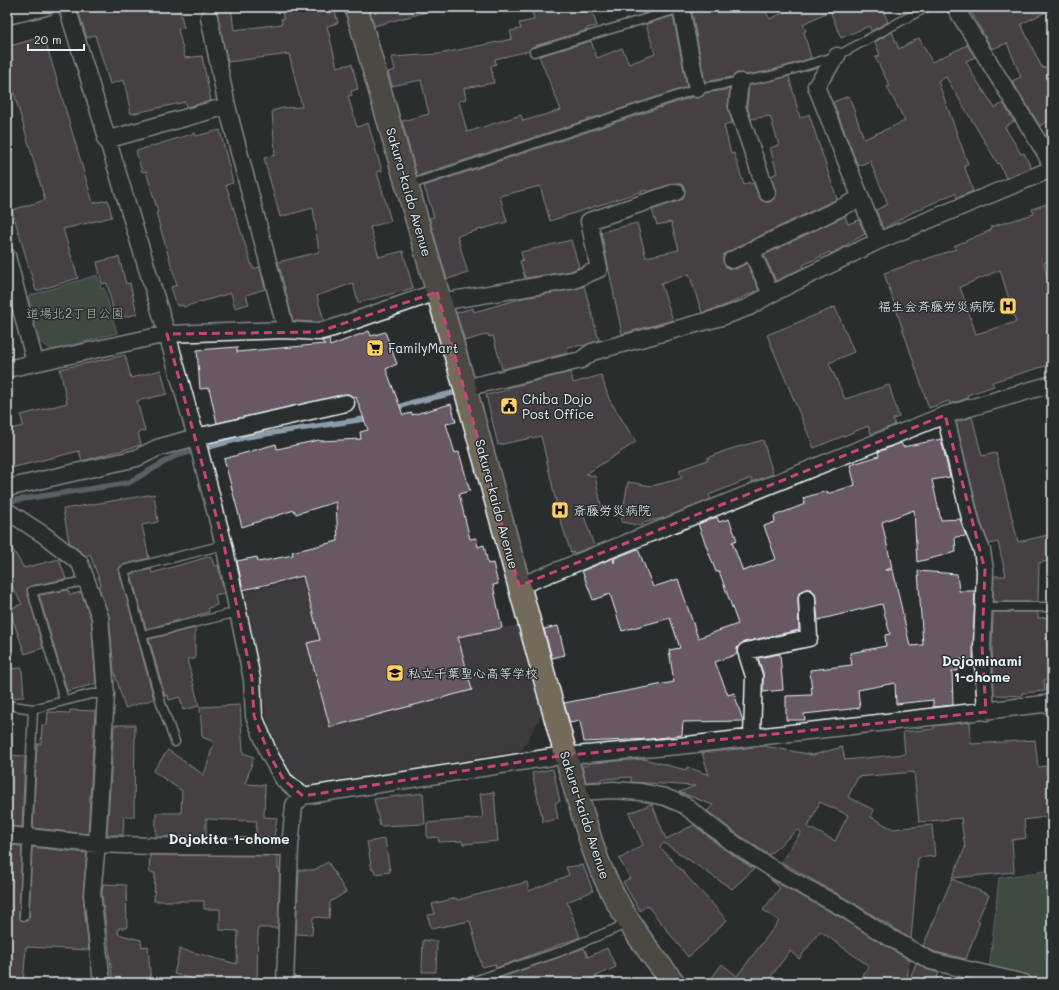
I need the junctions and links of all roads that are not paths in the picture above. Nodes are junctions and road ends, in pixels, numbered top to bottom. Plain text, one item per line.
1 (46, 7) edge
2 (67, 7) edge
3 (356, 7) edge
4 (681, 7) edge
5 (927, 7) edge
6 (955, 7) edge
7 (7, 16) edge
8 (209, 17) dead end
9 (534, 52) dead end
10 (837, 56) junction
11 (740, 82) junction
12 (697, 89) junction
13 (226, 106) junction
14 (106, 140) junction
15 (1052, 169) edge
16 (408, 186) junction
17 (676, 192) dead end
18 (767, 193) dead end
19 (861, 198) junction
20 (878, 241) junction
21 (751, 250) junction
22 (7, 256) edge
23 (732, 260) dead end
24 (10, 273) edge
25 (771, 294) junction
26 (439, 297) junction
27 (286, 330) junction
28 (167, 334) junction
29 (35, 362) junction
30 (7, 369) edge
31 (1052, 384) edge
32 (465, 388) junction
33 (346, 403) dead end
34 (945, 415) junction
35 (197, 441) junction
36 (7, 488) edge
37 (7, 511) edge
38 (224, 545) junction
39 (86, 581) junction
40 (520, 586) junction
41 (807, 598) dead end
42 (983, 607) junction
43 (1052, 607) edge
44 (238, 612) junction
45 (143, 634) junction
46 (106, 694) junction
47 (64, 700) junction
48 (1052, 703) edge
49 (7, 705) edge
50 (33, 709) junction
51 (986, 712) junction
52 (752, 736) junction
53 (174, 742) dead end
54 (566, 756) junction
55 (576, 792) junction
56 (303, 796) junction
57 (7, 835) edge
58 (27, 837) junction
59 (97, 844) junction
60 (290, 847) junction
61 (24, 916) dead end
62 (628, 923) junction
63 (102, 983) edge
64 (284, 983) edge
65 (468, 983) edge
66 (674, 983) edge
67 (1024, 983) edge

1 - 7 street
2 - 14 street
3 - 16 highway, Sakura-kaido Avenue
4 - 9 lane
4 - 12 street
5 - 10 lane
6 - 15 street
8 - 13 street
10 - 11 lane
10 - 19 street
11 - 12 lane
11 - 18 street
12 - 16 lane
13 - 14 street
13 - 27 street
14 - 28 street
15 - 20 street
16 - 26 highway, Sakura-kaido Avenue
17 - 26 street
19 - 20 street
19 - 21 street
20 - 25 street
21 - 23 street
21 - 25 street
22 - 24 street
24 - 29 street
25 - 32 street
26 - 27 street
26 - 32 highway, Sakura-kaido Avenue
27 - 28 street
28 - 29 street
28 - 35 street
29 - 30 street
31 - 34 street
32 - 40 highway, Sakura-kaido Avenue
33 - 35 street
34 - 40 street
34 - 42 street
35 - 36 street
35 - 38 street
37 - 39 street
38 - 44 street
38 - 45 lane
39 - 46 street
39 - 47 lane
40 - 54 highway, Sakura-kaido Avenue
41 - 52 street
42 - 43 lane
42 - 51 street
44 - 45 lane
44 - 56 street
45 - 53 lane
46 - 47 lane
46 - 59 street
47 - 50 lane
48 - 51 street
49 - 50 lane
50 - 58 lane
51 - 52 street
52 - 54 street
54 - 55 highway, Sakura-kaido Avenue
54 - 56 street
55 - 62 highway, Sakura-kaido Avenue
55 - 67 street
56 - 60 street
57 - 58 street
58 - 59 street
58 - 61 lane
59 - 60 street
59 - 63 street
60 - 64 street
62 - 65 lane
62 - 66 highway, Sakura-kaido Avenue

